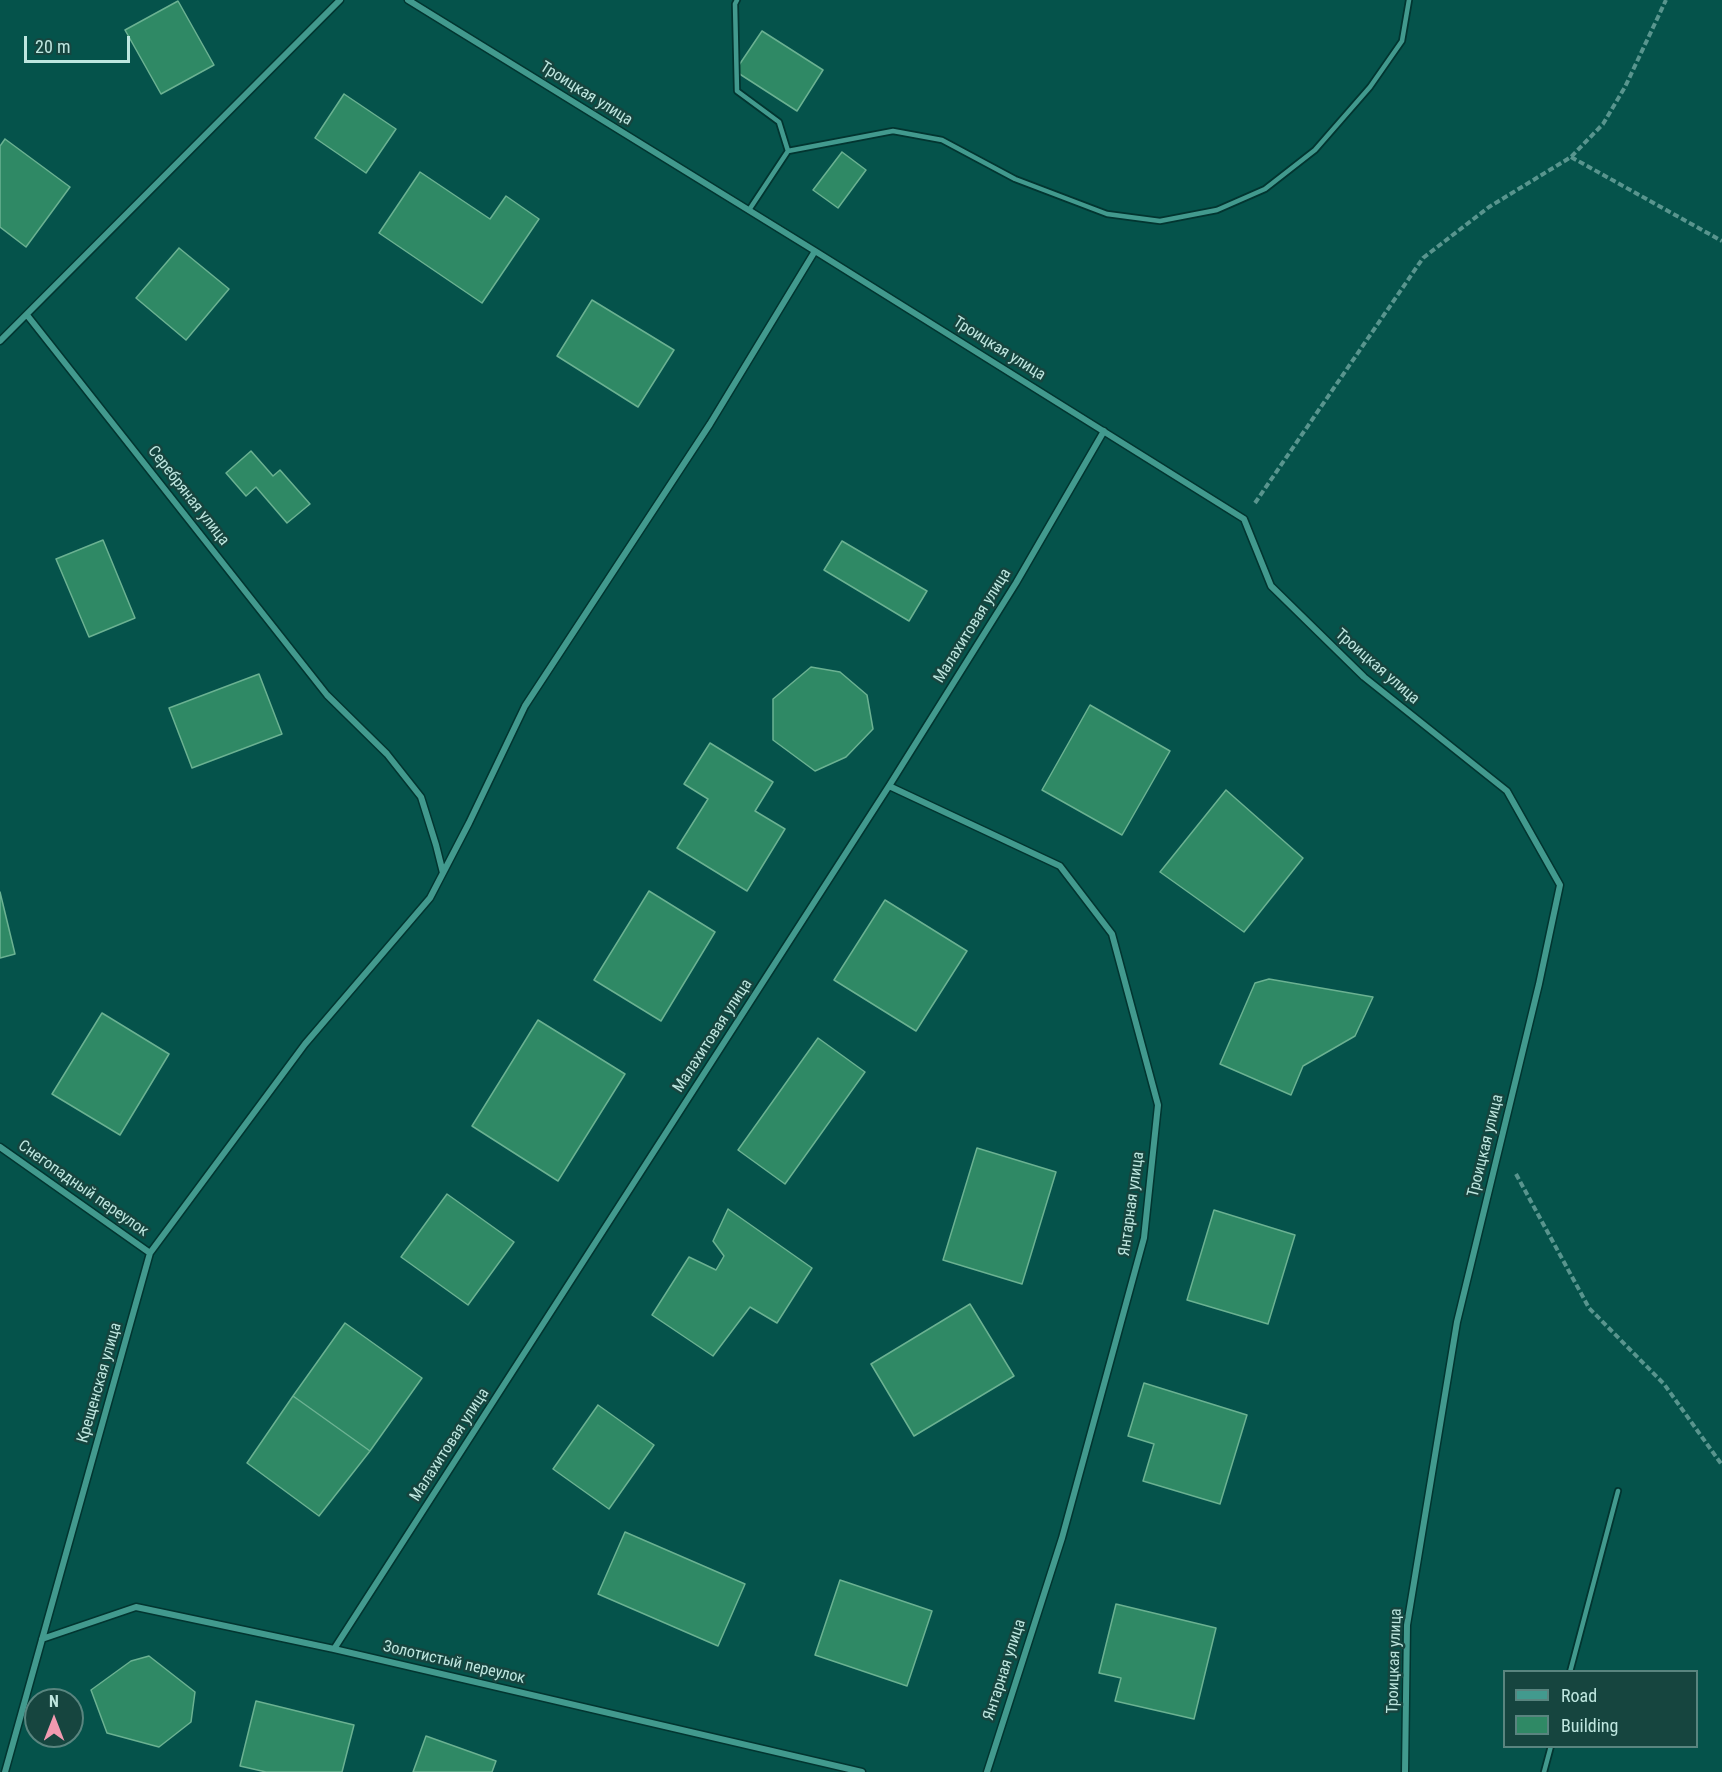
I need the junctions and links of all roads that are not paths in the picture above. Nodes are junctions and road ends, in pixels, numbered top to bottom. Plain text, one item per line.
1 (340, 0) edge
2 (408, 0) edge
3 (737, 0) edge
4 (1409, 0) edge
5 (788, 150) junction
6 (748, 210) junction
7 (815, 251) junction
8 (27, 315) junction
9 (0, 341) edge
10 (1104, 431) junction
11 (889, 786) junction
12 (443, 873) junction
13 (0, 1147) edge
14 (150, 1253) junction
15 (1618, 1491) dead end
16 (42, 1639) junction
17 (334, 1649) junction
18 (1570, 1670) edge
19 (1550, 1748) edge
20 (5, 1772) edge
21 (862, 1772) edge
22 (987, 1772) edge
23 (1405, 1772) edge
24 (1544, 1772) edge

1 - 8 street
2 - 6 street, Троицкая улица
3 - 5 lane
4 - 5 lane
5 - 6 lane
6 - 7 street, Троицкая улица
7 - 10 street, Троицкая улица
7 - 12 street, Крещенская улица
8 - 9 street
8 - 12 street, Серебряная улица
10 - 11 street, Малахитовая улица
10 - 23 street, Троицкая улица
11 - 17 street, Малахитовая улица
11 - 22 street, Янтарная улица
12 - 14 street, Крещенская улица
13 - 14 street, Снегопадный переулок
14 - 16 street, Крещенская улица
15 - 18 lane
16 - 17 street, Золотистый переулок
16 - 20 street, Крещенская улица
17 - 21 street, Золотистый переулок
19 - 24 lane

